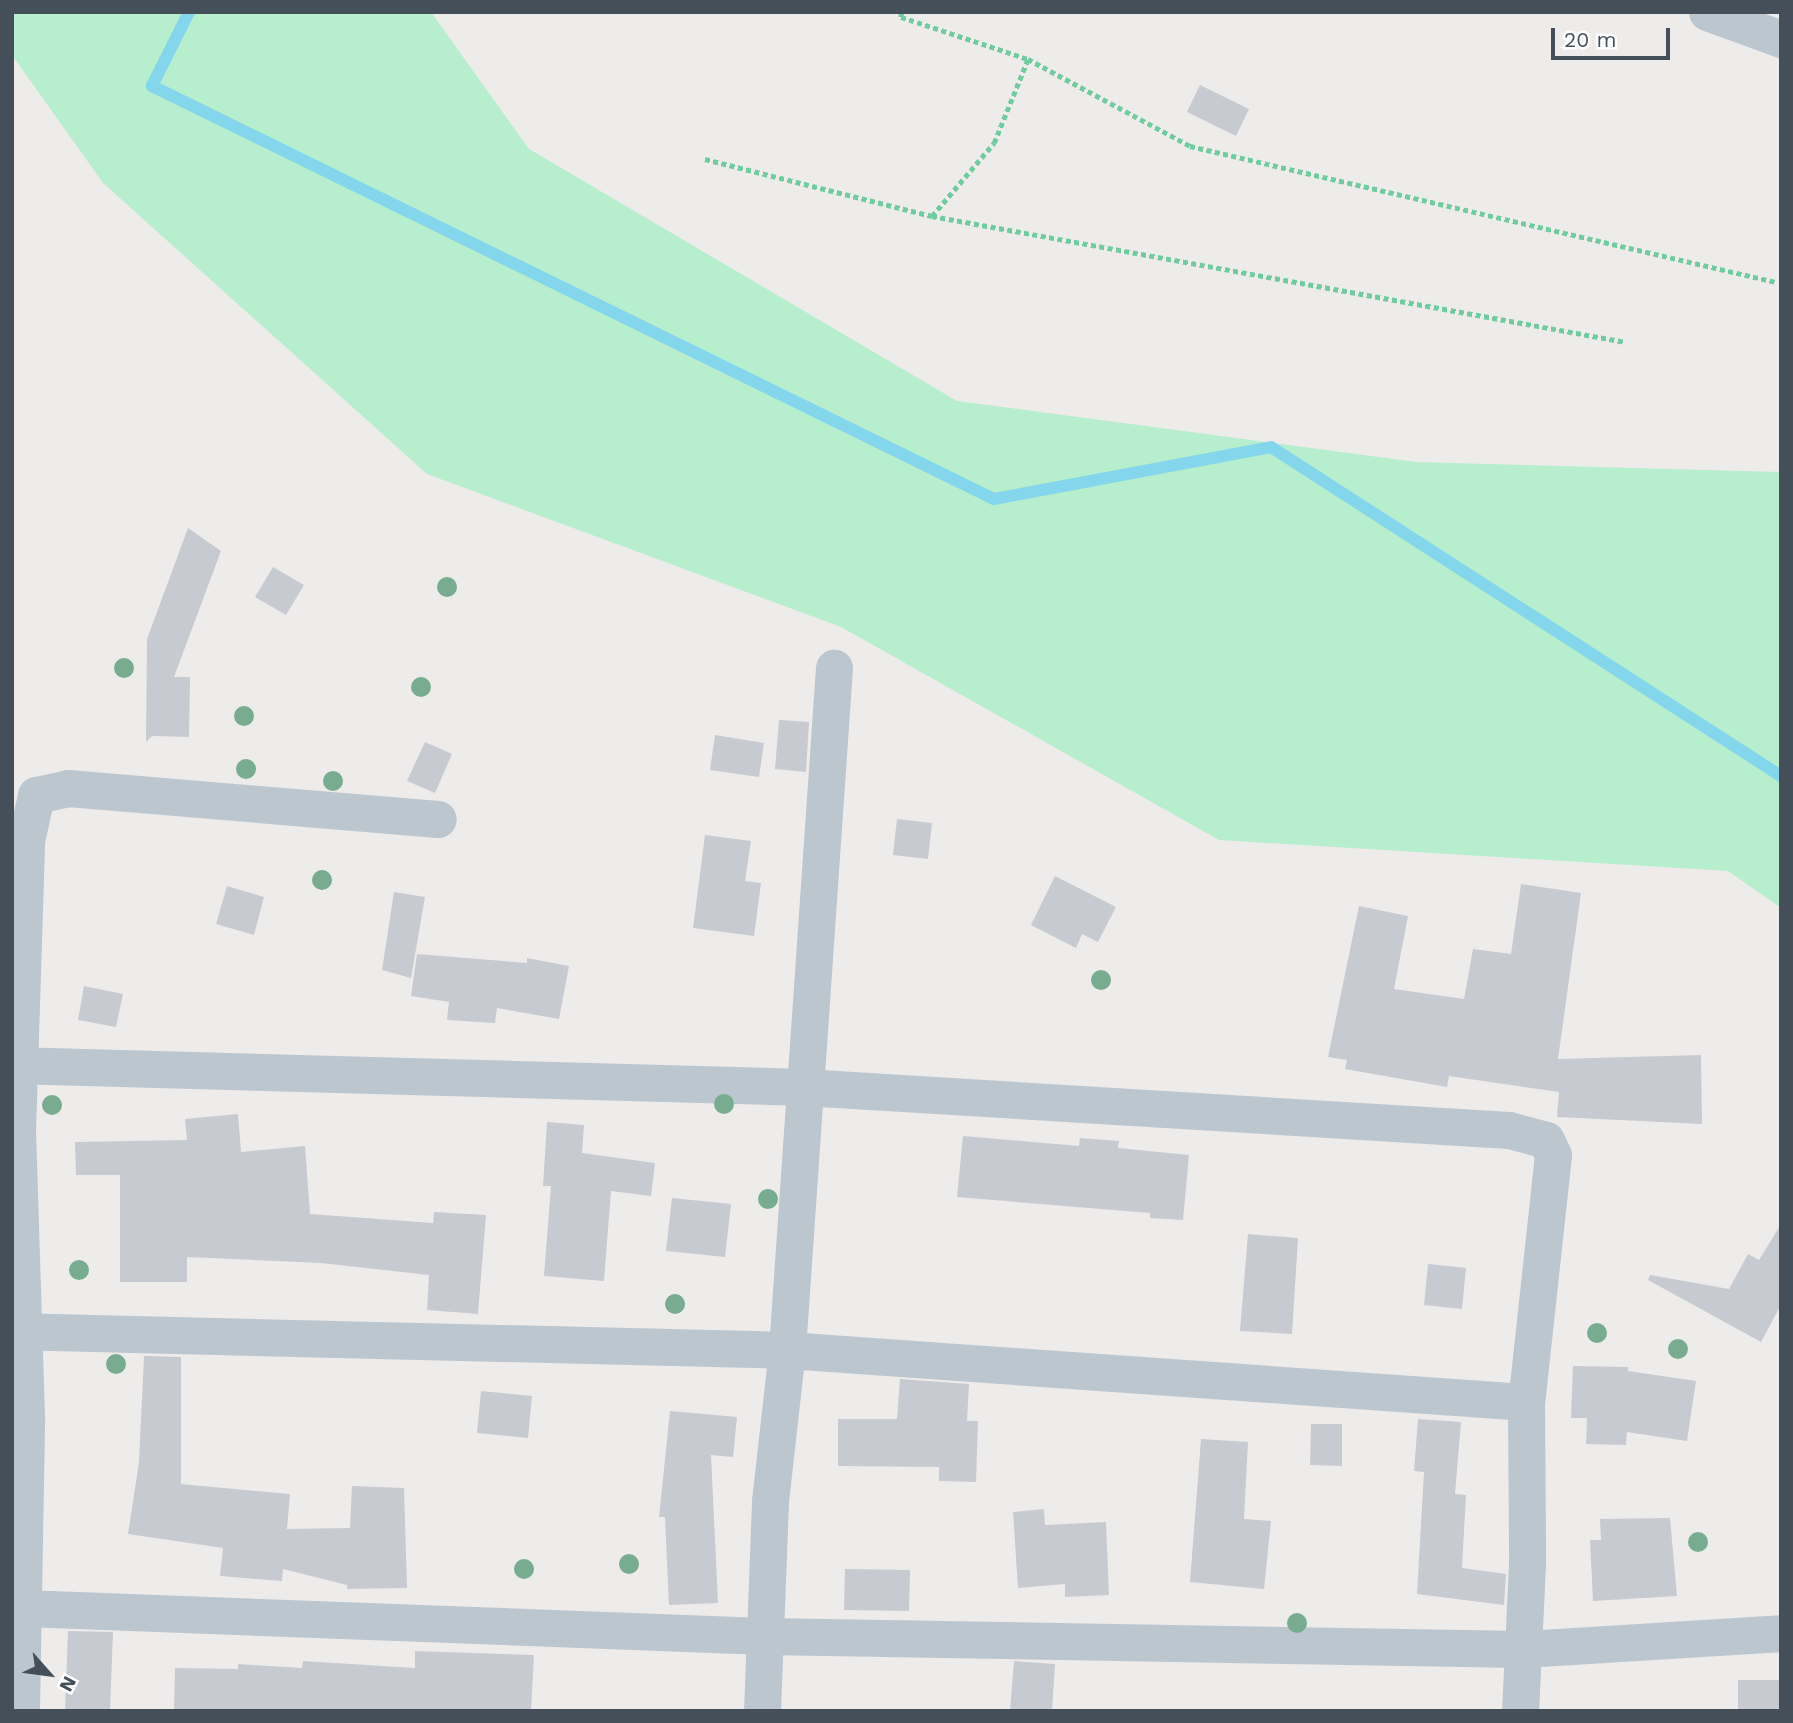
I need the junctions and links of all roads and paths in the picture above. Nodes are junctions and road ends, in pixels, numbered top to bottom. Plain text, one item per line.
1 (902, 12) edge
2 (1707, 12) edge
3 (1781, 39) edge
4 (1028, 60) junction
5 (705, 159) dead end
6 (932, 216) junction
7 (1776, 282) dead end
8 (1626, 342) dead end
9 (834, 668) dead end
10 (438, 819) dead end
11 (17, 1065) edge
12 (803, 1087) junction
13 (18, 1331) edge
14 (787, 1350) junction
15 (1526, 1402) junction
16 (24, 1608) junction
17 (1781, 1633) edge
18 (765, 1636) junction
19 (1523, 1649) junction
20 (21, 1711) edge
21 (762, 1711) edge
22 (1520, 1711) edge

1 - 4 path
2 - 3 street
4 - 6 path
4 - 7 path
5 - 6 path
6 - 8 path
9 - 12 street
10 - 11 street
11 - 12 street
11 - 13 street
12 - 14 street
12 - 15 street
13 - 14 street
13 - 16 street
14 - 15 street
14 - 18 street
15 - 19 street
16 - 18 street
16 - 20 street
17 - 19 street
18 - 19 street
18 - 21 street
19 - 22 street

